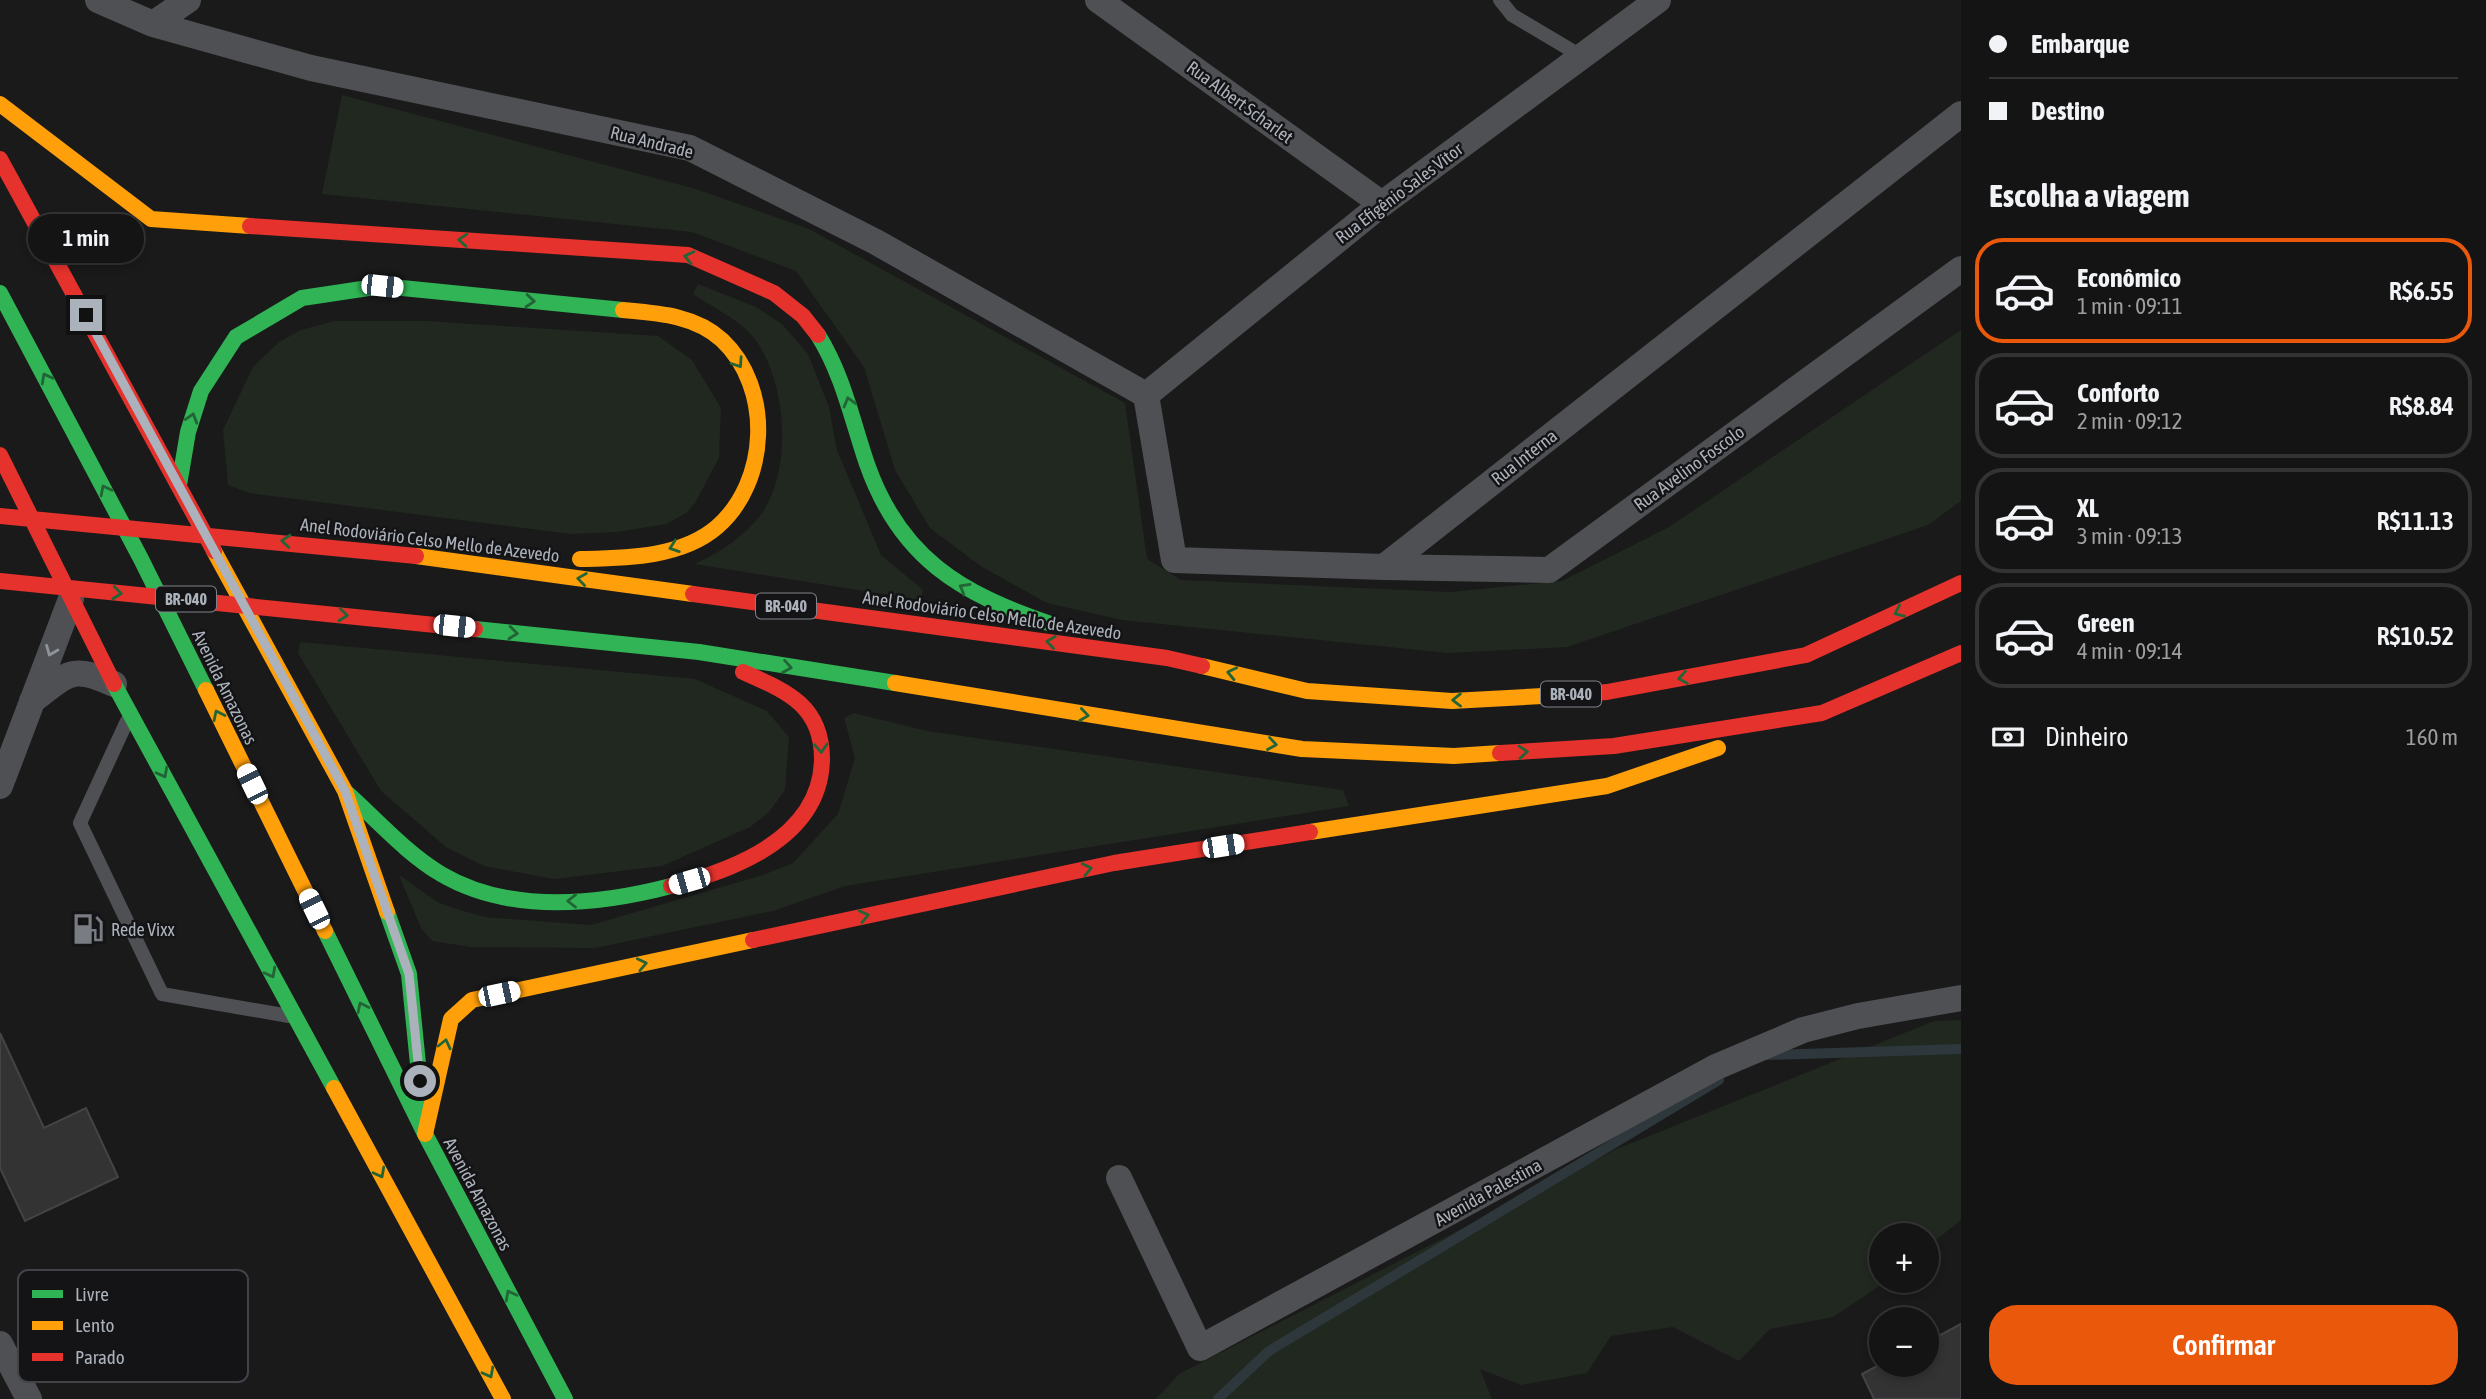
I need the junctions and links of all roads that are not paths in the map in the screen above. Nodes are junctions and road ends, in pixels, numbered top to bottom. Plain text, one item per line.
1 (98, 0) edge
2 (188, 0) edge
3 (1098, 0) edge
4 (1500, 0) edge
5 (1658, 0) edge
6 (153, 24) junction
7 (1581, 56) junction
8 (0, 104) edge
9 (1961, 114) edge
10 (0, 159) edge
11 (1382, 204) junction
12 (1961, 269) edge
13 (0, 293) edge
14 (1146, 395) junction
15 (0, 455) edge
16 (179, 485) junction
17 (0, 516) edge
18 (406, 555) junction
19 (1384, 567) junction
20 (0, 581) edge
21 (1961, 583) edge
22 (71, 599) junction
23 (699, 652) junction
24 (1961, 653) edge
25 (1167, 658) junction
26 (114, 684) junction
27 (30, 702) junction
28 (130, 713) junction
29 (1822, 713) junction
30 (0, 786) edge
31 (345, 791) junction
32 (1961, 998) edge
33 (295, 1017) junction
34 (425, 1134) junction
35 (1119, 1178) dead end
36 (0, 1344) edge
37 (18, 1378) edge
38 (20, 1382) edge
39 (29, 1399) edge
40 (503, 1399) edge
41 (565, 1399) edge

1 - 6 street, Rua Andrade
2 - 6 street
3 - 11 street, Rua Albert Scharlet
4 - 7 lane
5 - 7 street, Rua Efigênio Sales Vitor
6 - 14 street, Rua Andrade
7 - 11 street, Rua Efigênio Sales Vitor
25 -> 8 main road
9 - 19 street, Rua Interna
10 - 16 main road
11 - 14 street, Rua Efigênio Sales Vitor
12 - 19 street, Rua Avelino Foscolo
34 -> 13 main road, Avenida Amazonas
14 - 19 street
15 - 22 main road
16 -> 18 main road
16 - 31 main road
18 -> 17 main road, Anel Rodoviário Celso Mello de Azevedo / BR-040
25 -> 18 main road, Anel Rodoviário Celso Mello de Azevedo / BR-040
20 -> 23 main road, BR-040
21 -> 25 main road, Anel Rodoviário Celso Mello de Azevedo / BR-040
22 - 26 main road
22 -> 27 street
23 -> 29 main road, BR-040
23 -> 31 main road
24 - 29 main road, BR-040
26 - 27 street
26 - 28 main road
27 - 30 street
28 -> 33 main road
28 - 33 lane
34 -> 29 main road
31 - 34 main road
32 - 35 street, Avenida Palestina
33 -> 40 main road
41 -> 34 main road, Avenida Amazonas
36 - 37 street
38 - 39 street

